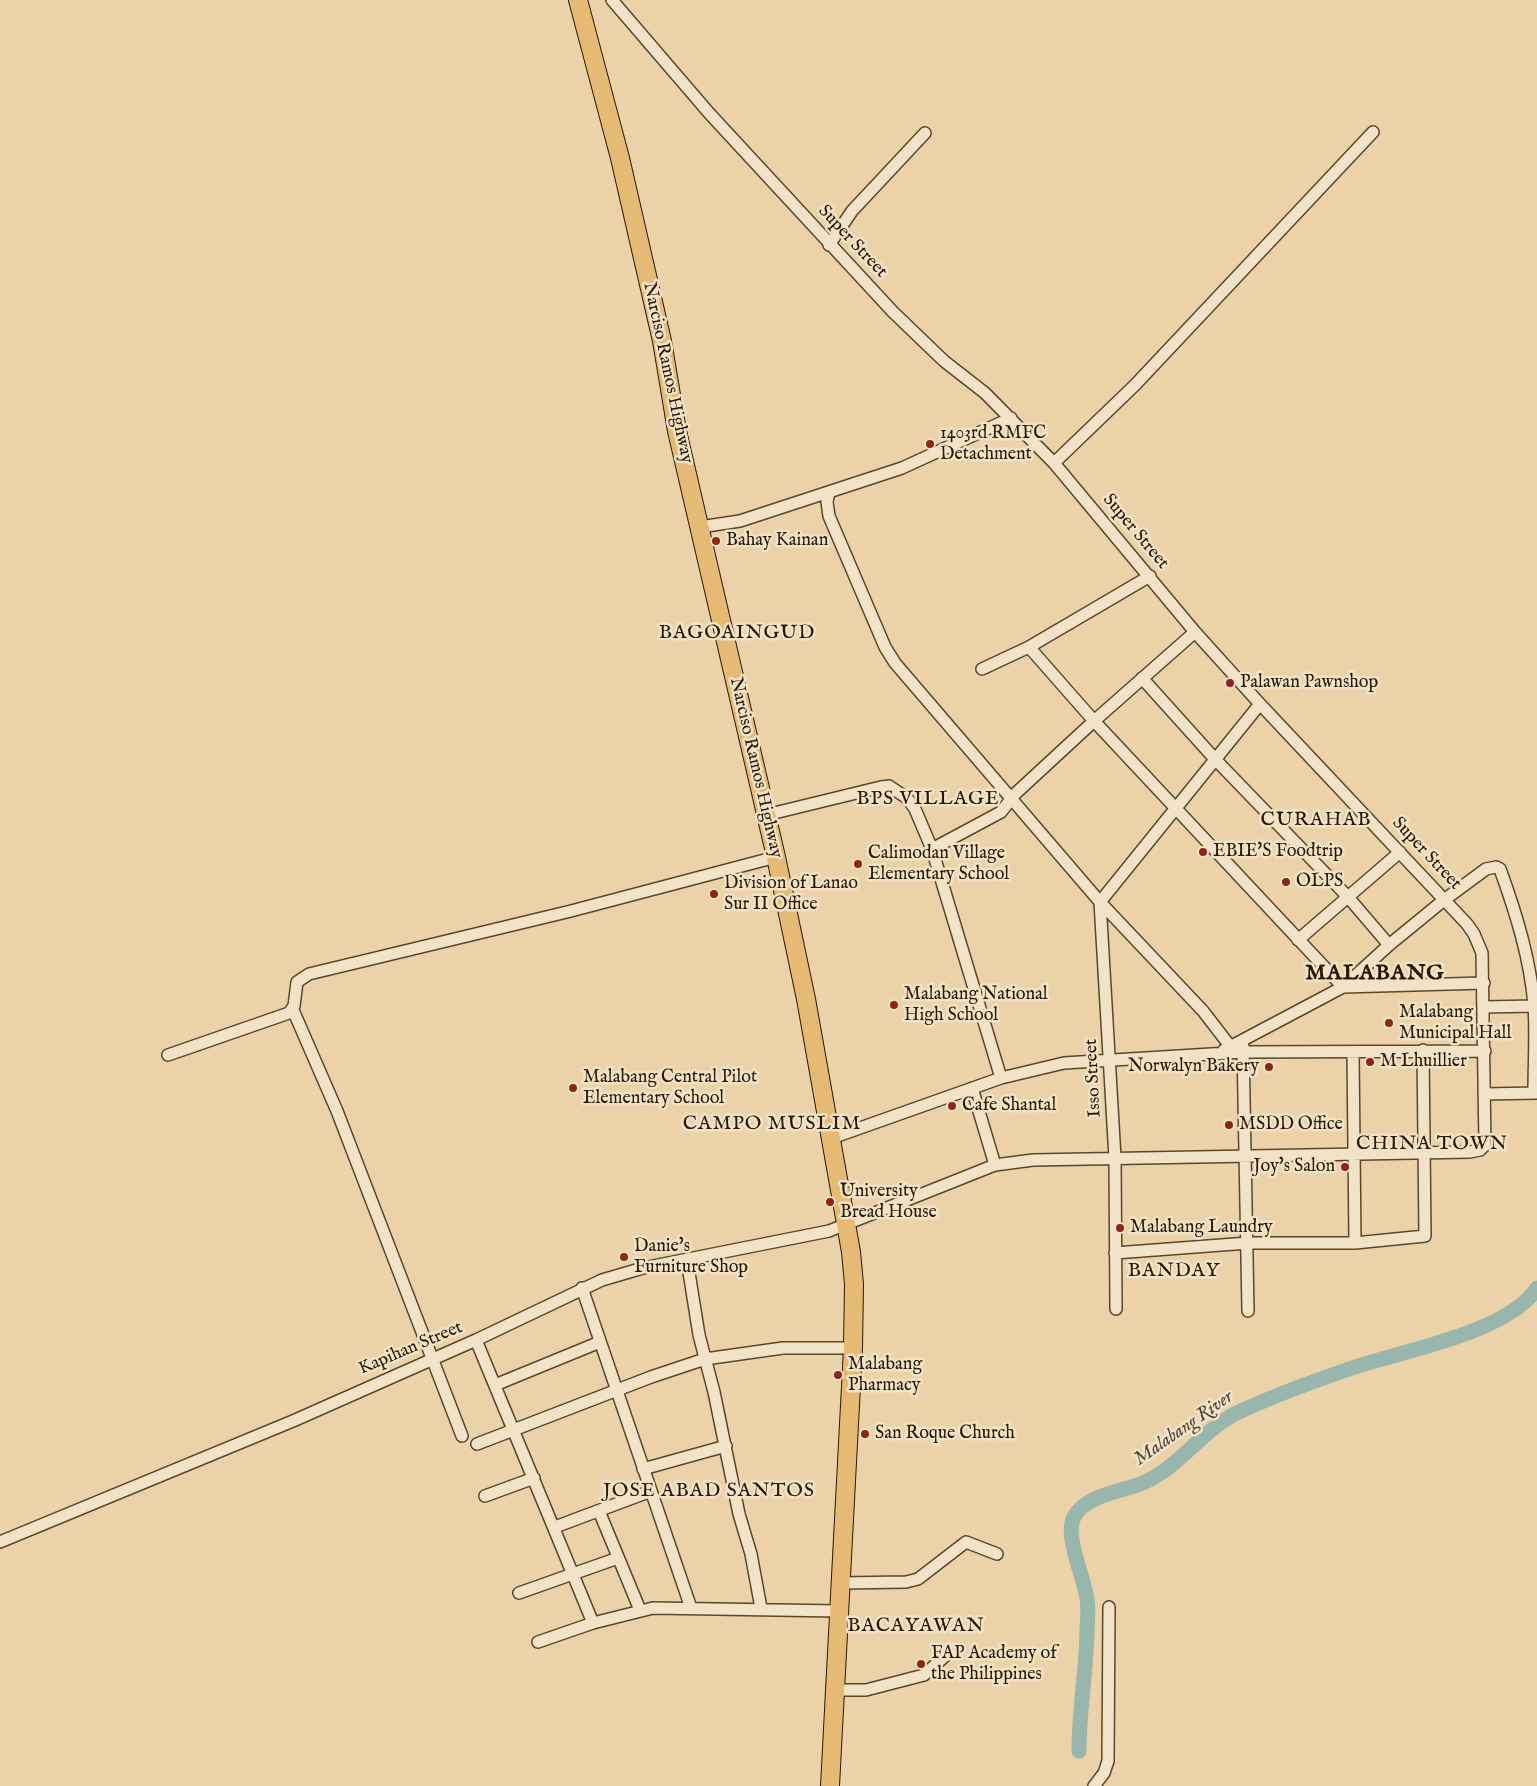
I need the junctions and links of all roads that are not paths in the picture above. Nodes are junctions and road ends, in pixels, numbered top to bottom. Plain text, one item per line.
1 (578, 0) edge
2 (612, 0) edge
3 (1373, 132) dead end
4 (925, 133) dead end
5 (829, 244) junction
6 (1011, 418) junction
7 (1054, 463) junction
8 (829, 492) junction
9 (700, 527) junction
10 (1150, 576) junction
11 (1195, 632) junction
12 (1029, 647) junction
13 (982, 669) dead end
14 (1142, 678) junction
15 (1260, 704) junction
16 (1094, 721) junction
17 (1214, 758) junction
18 (1010, 799) junction
19 (1175, 807) junction
20 (766, 815) junction
21 (932, 849) junction
22 (1400, 852) junction
23 (776, 857) junction
24 (1348, 897) junction
25 (1444, 900) junction
26 (1100, 902) junction
27 (1298, 940) junction
28 (1389, 945) junction
29 (1484, 983) junction
30 (1343, 987) junction
31 (1534, 1006) junction
32 (1484, 1008) junction
33 (293, 1010) junction
34 (1230, 1046) junction
35 (1243, 1047) junction
36 (1423, 1050) junction
37 (1485, 1051) junction
38 (1353, 1052) junction
39 (168, 1054) dead end
40 (1216, 1054) junction
41 (1111, 1060) junction
42 (1001, 1078) junction
43 (972, 1088) junction
44 (1535, 1093) edge
45 (1484, 1094) junction
46 (829, 1139) junction
47 (1480, 1150) joint
48 (1423, 1153) junction
49 (1354, 1154) junction
50 (1246, 1155) junction
51 (1116, 1158) junction
52 (995, 1164) junction
53 (847, 1225) junction
54 (1248, 1243) junction
55 (1355, 1243) junction
56 (1115, 1253) junction
57 (687, 1260) junction
58 (582, 1288) junction
59 (1116, 1309) dead end
60 (1248, 1311) dead end
61 (476, 1340) junction
62 (600, 1342) junction
63 (853, 1348) junction
64 (430, 1359) junction
65 (705, 1359) junction
66 (496, 1385) junction
67 (618, 1390) junction
68 (513, 1430) junction
69 (462, 1436) dead end
70 (477, 1444) dead end
71 (726, 1446) junction
72 (644, 1469) junction
73 (534, 1478) junction
74 (651, 1491) junction
75 (485, 1496) dead end
76 (599, 1511) junction
77 (555, 1527) junction
78 (0, 1542) edge
79 (997, 1554) dead end
80 (618, 1558) junction
81 (574, 1573) junction
82 (841, 1583) junction
83 (519, 1593) dead end
84 (1108, 1607) dead end
85 (691, 1608) junction
86 (761, 1608) junction
87 (640, 1610) junction
88 (839, 1611) junction
89 (593, 1623) junction
90 (538, 1642) dead end
91 (946, 1656) dead end
92 (836, 1690) junction
93 (830, 1786) edge
94 (1094, 1786) edge

1 - 9 highway, Narciso Ramos Highway
2 - 5 street, Super Street
3 - 7 street
4 - 5 street
5 - 6 street, Super Street
6 - 7 street, Super Street
6 - 8 street
7 - 10 street, Super Street
8 - 9 street
8 - 18 street
9 - 20 highway, Narciso Ramos Highway
10 - 11 street, Super Street
10 - 12 street
11 - 14 street
11 - 15 street, Super Street
12 - 13 street
12 - 16 street
14 - 16 street
14 - 17 street
15 - 17 street
15 - 22 street, Super Street
16 - 18 street
16 - 19 street
17 - 19 street
17 - 24 street
18 - 21 street
18 - 26 street
19 - 26 street
19 - 27 street
20 - 21 street
20 - 23 highway, Narciso Ramos Highway
21 - 42 street
22 - 24 street
22 - 25 street, Super Street
23 - 33 street
23 - 46 highway, Narciso Ramos Highway
24 - 27 street
24 - 28 street
25 - 28 street
25 - 29 street, Super Street
25 - 31 street
26 - 34 street
26 - 41 street, Isso Street
27 - 30 street
28 - 30 street
29 - 30 street
29 - 32 street, Super Street
30 - 35 street
31 - 32 street
31 - 44 street
32 - 37 street, Super Street
33 - 39 street
33 - 64 street
34 - 35 street
34 - 40 street
35 - 38 street
35 - 40 street
35 - 50 street
36 - 37 street
36 - 38 street
36 - 48 street
37 - 45 street, Super Street
38 - 49 street
40 - 41 street
41 - 42 street
41 - 51 street, Isso Street
42 - 43 street
43 - 46 street
43 - 52 street
44 - 45 street
45 - 47 street, Super Street
46 - 53 highway, Narciso Ramos Highway
47 - 48 street, Kapihan Street
48 - 49 street, Kapihan Street
48 - 55 street
49 - 50 street, Kapihan Street
49 - 55 street
50 - 51 street, Kapihan Street
50 - 54 street
51 - 52 street, Kapihan Street
51 - 56 street, Isso Street
52 - 53 street, Kapihan Street
53 - 57 street, Kapihan Street
53 - 63 highway, Narciso Ramos Highway
54 - 55 street
54 - 56 street
54 - 60 street
56 - 59 street, Isso Street
57 - 58 street, Kapihan Street
57 - 65 street
58 - 61 street, Kapihan Street
58 - 62 street
61 - 64 street, Kapihan Street
61 - 66 street
62 - 66 street
62 - 67 street
63 - 65 street
63 - 82 highway, Narciso Ramos Highway
64 - 69 street
64 - 78 street, Kapihan Street
65 - 67 street
65 - 71 street
66 - 68 street
67 - 68 street
67 - 72 street
68 - 70 street
68 - 73 street
71 - 72 street
71 - 86 street
72 - 74 street
73 - 75 street
73 - 77 street
74 - 76 street
74 - 85 street
76 - 77 street
76 - 80 street
77 - 81 street
79 - 82 street
80 - 81 street
80 - 87 street
81 - 83 street
81 - 89 street
82 - 88 highway, Narciso Ramos Highway
84 - 94 street
85 - 86 street
85 - 87 street
86 - 88 street
87 - 89 street
88 - 92 highway, Narciso Ramos Highway
89 - 90 street
91 - 92 street
92 - 93 highway, Narciso Ramos Highway

